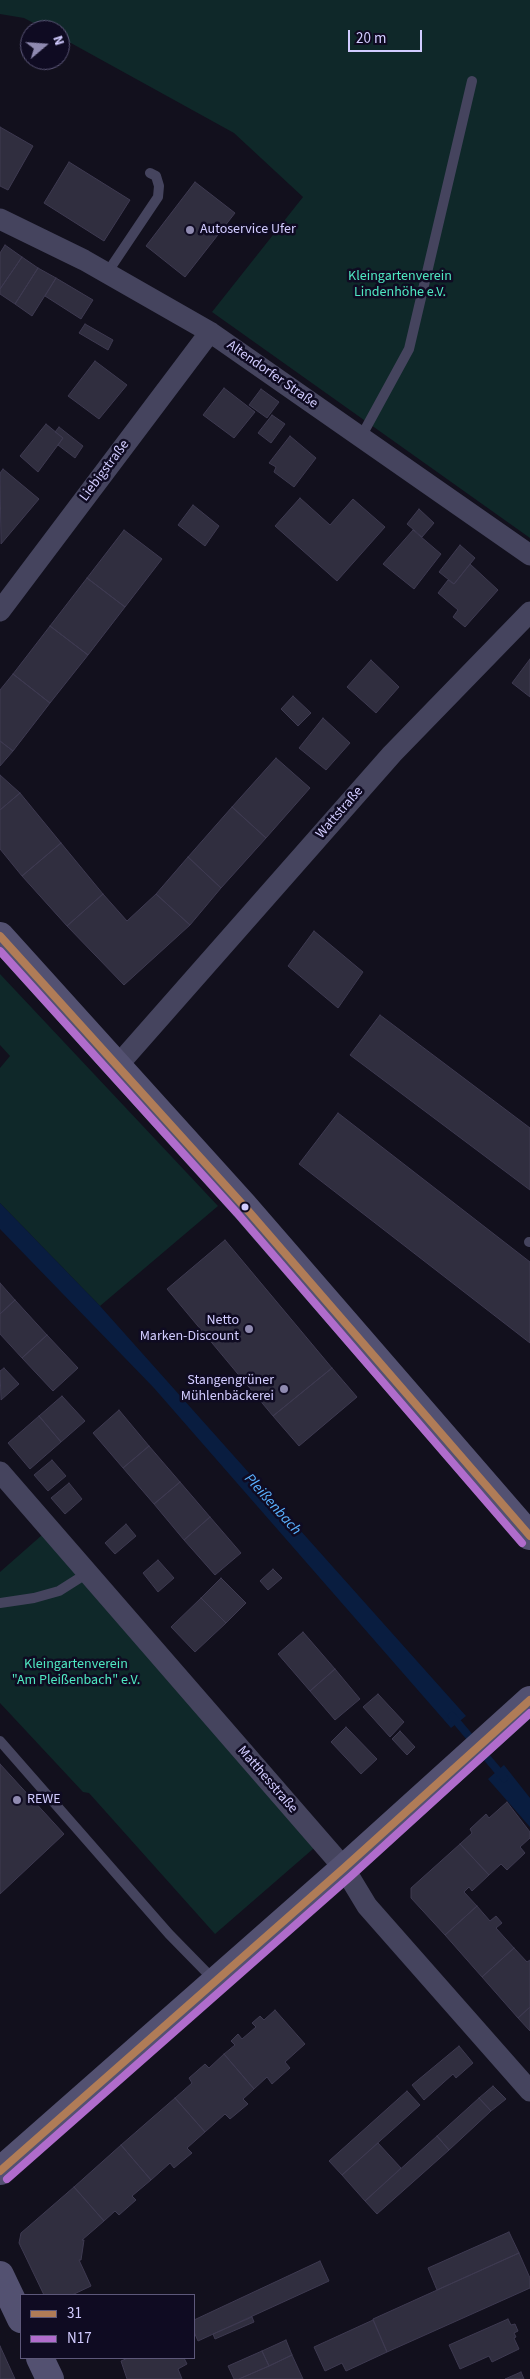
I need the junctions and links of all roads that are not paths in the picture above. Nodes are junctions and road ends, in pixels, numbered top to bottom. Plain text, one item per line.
1 (472, 81) dead end
2 (150, 173) dead end
3 (0, 219) edge
4 (107, 272) junction
5 (210, 332) junction
6 (361, 437) junction
7 (530, 555) edge
8 (0, 610) edge
9 (530, 612) edge
10 (0, 936) edge
11 (118, 1065) junction
12 (0, 1472) edge
13 (530, 1536) edge
14 (89, 1572) junction
15 (0, 1603) edge
16 (530, 1700) edge
17 (0, 1740) edge
18 (344, 1868) junction
19 (215, 1981) junction
20 (530, 2091) edge
21 (0, 2171) edge
22 (0, 2275) edge
23 (20, 2317) edge
24 (40, 2359) edge
25 (50, 2379) edge

1 - 6 lane
2 - 4 lane
3 - 4 street, Altendorfer Straße
4 - 5 street, Altendorfer Straße
5 - 6 street, Altendorfer Straße
5 - 8 street, Liebigstraße
6 - 7 street, Altendorfer Straße
9 - 11 street, Wattstraße
10 - 11 street
11 - 13 street
12 - 14 street, Matthesstraße
14 - 15 lane
14 - 18 street, Matthesstraße
16 - 18 street
17 - 19 lane
18 - 19 street
18 - 20 street, Matthesstraße
19 - 21 street
22 - 23 street
24 - 25 street

